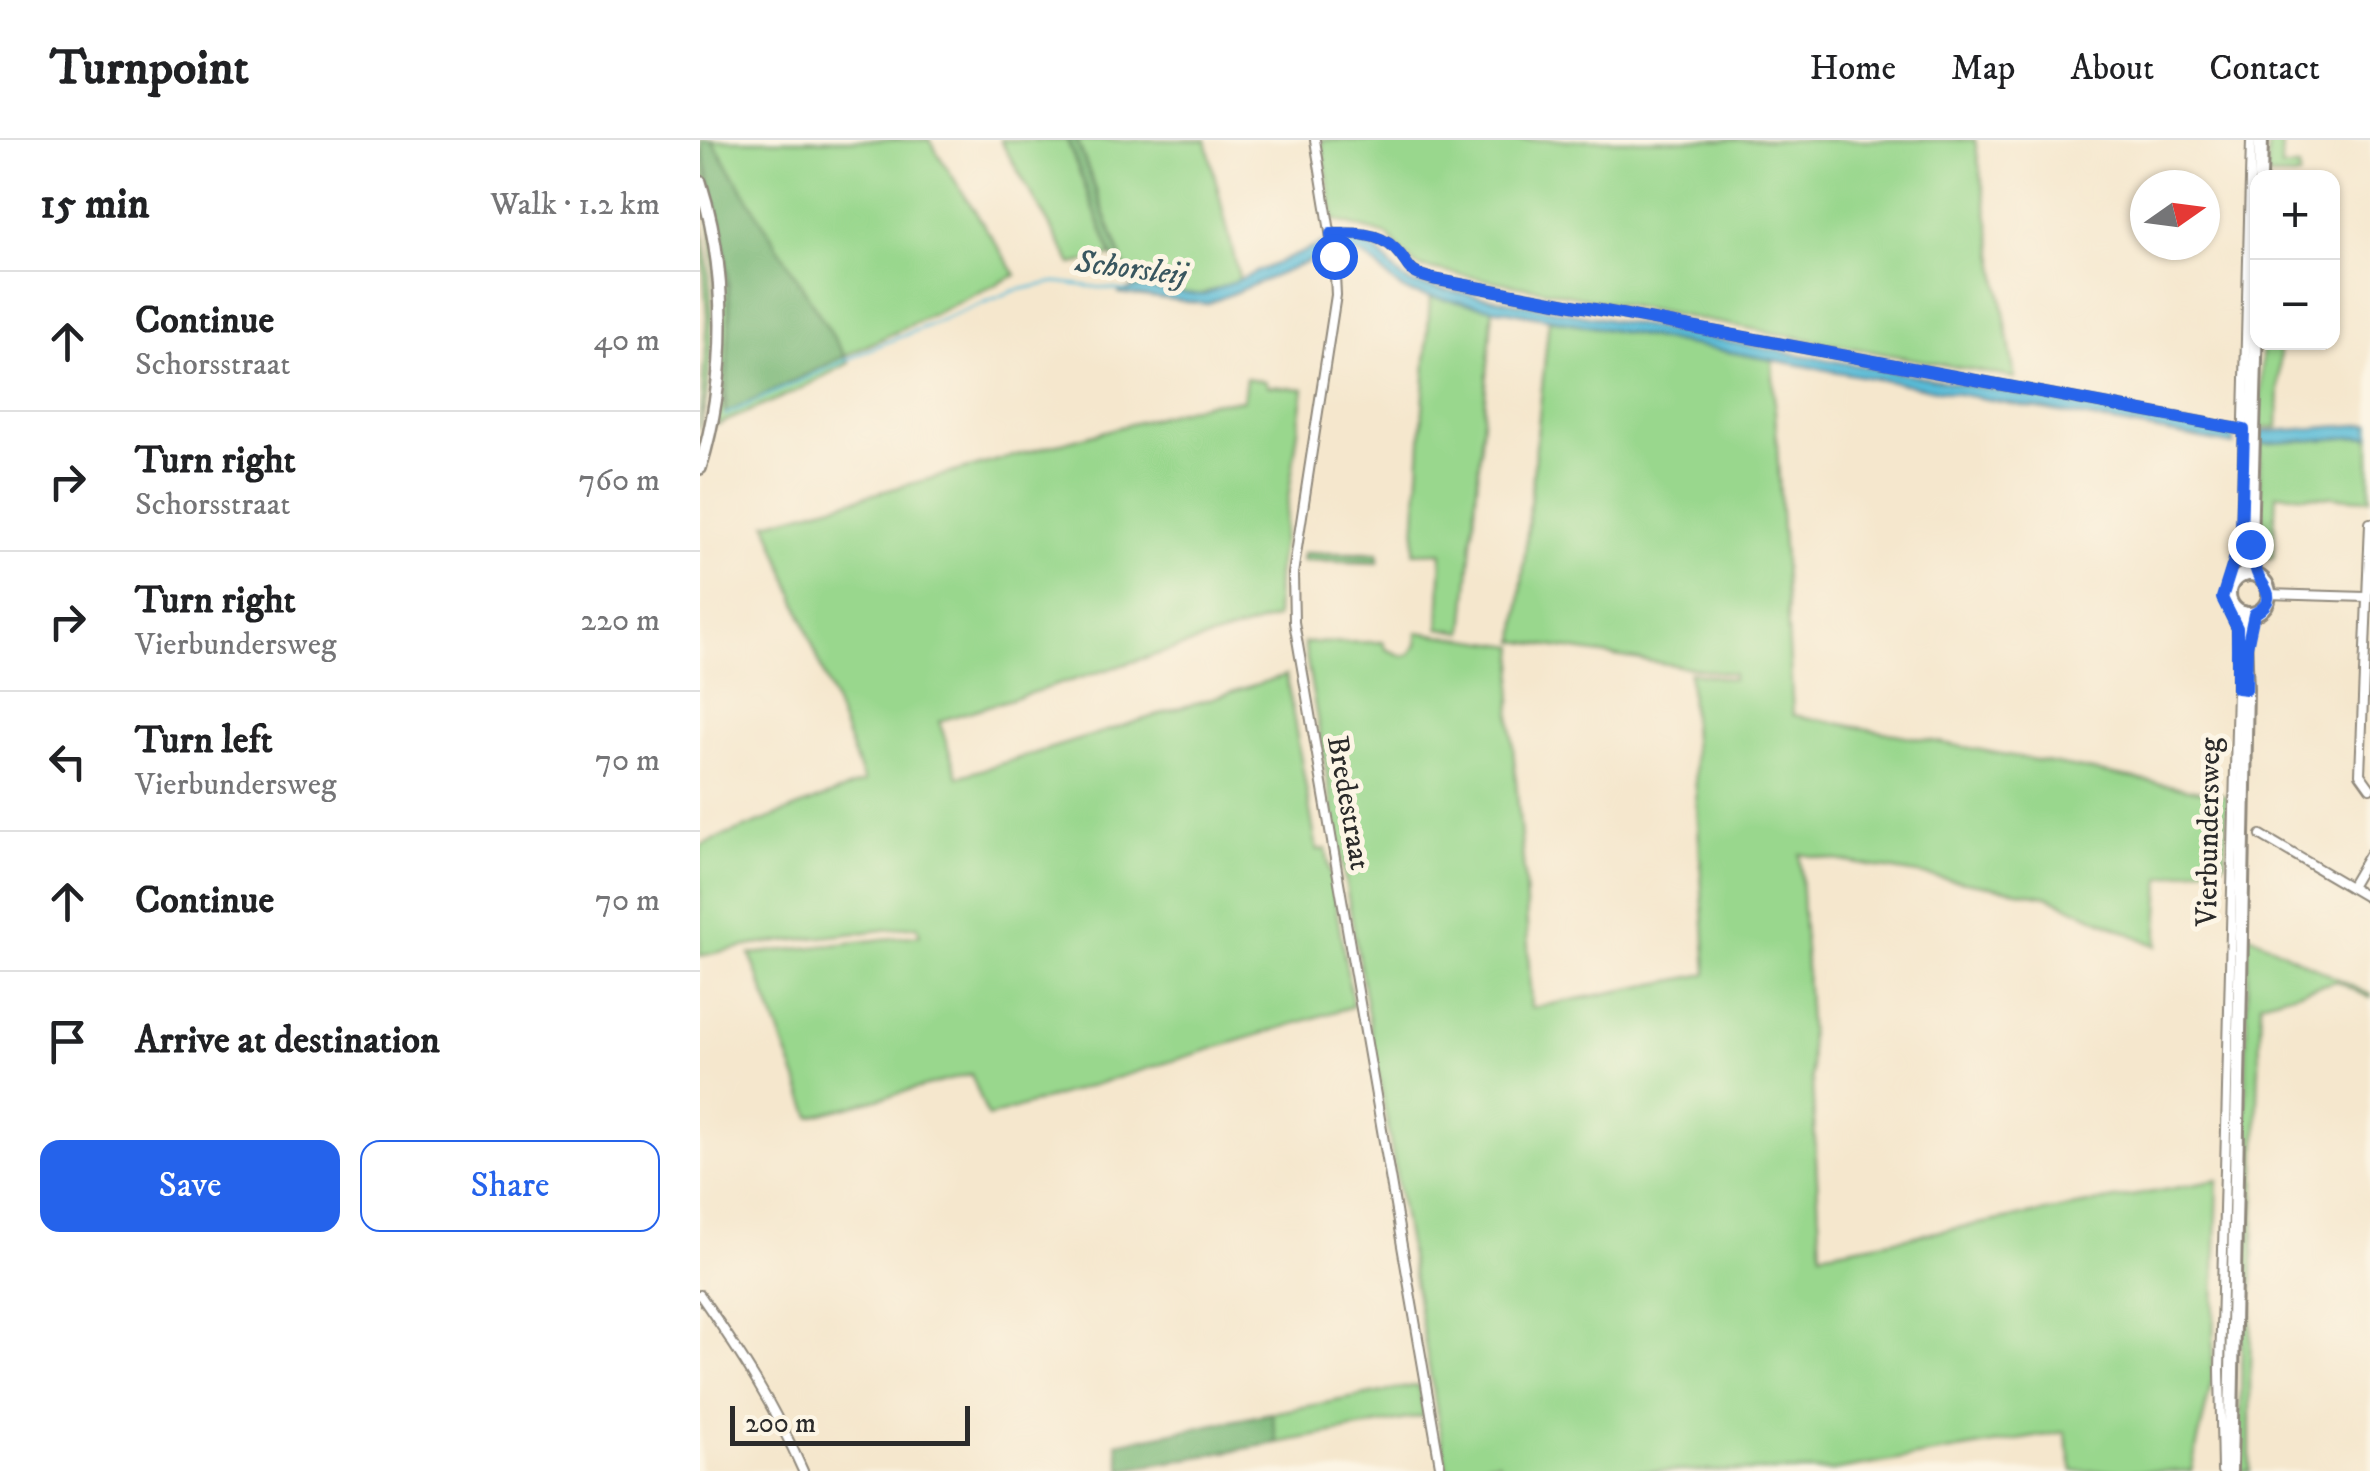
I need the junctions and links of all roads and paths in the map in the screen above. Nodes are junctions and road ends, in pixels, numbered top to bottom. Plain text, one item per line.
1 (1315, 140) edge
2 (2252, 140) edge
3 (2260, 140) edge
4 (2253, 170) edge
5 (2260, 170) edge
6 (700, 182) edge
7 (1331, 234) junction
8 (2252, 260) edge
9 (2258, 260) edge
10 (2244, 430) junction
11 (700, 468) edge
12 (2370, 523) edge
13 (2251, 576) junction
14 (2268, 594) junction
15 (2366, 597) junction
16 (2248, 613) junction
17 (2242, 689) junction
18 (2370, 788) edge
19 (2261, 835) dead end
20 (2370, 853) edge
21 (2350, 887) junction
22 (2370, 899) edge
23 (700, 1295) edge
24 (2225, 1418) junction
25 (803, 1471) edge
26 (1441, 1471) edge
27 (2222, 1471) edge
28 (2230, 1471) edge

1 - 7 street, Bredestraat
2 - 4 street, Vierbundersweg
3 - 5 main road
6 - 11 main road
7 - 10 street
7 - 26 street, Bredestraat
8 - 10 street, Vierbundersweg
9 - 13 main road
10 - 17 street, Vierbundersweg
12 - 15 street
13 - 14 main road
13 - 16 main road
14 - 15 street
14 - 16 main road
15 - 18 street
16 - 17 main road, Vierbundersweg
17 - 24 main road, Vierbundersweg
19 - 21 street
20 - 21 street
21 - 22 street
23 - 25 street
24 - 27 street, Vierbundersweg
24 - 28 main road, Vierbundersweg

